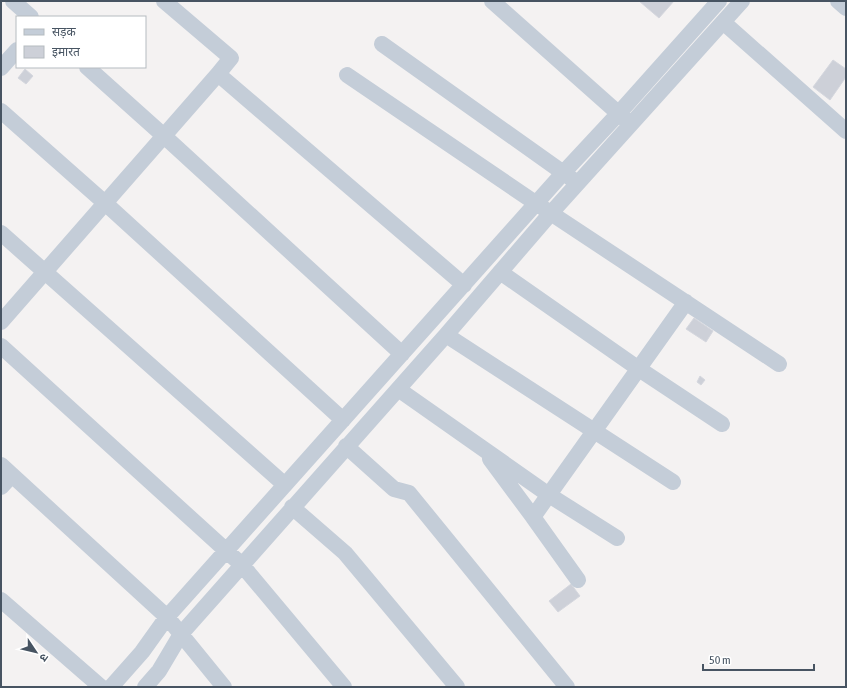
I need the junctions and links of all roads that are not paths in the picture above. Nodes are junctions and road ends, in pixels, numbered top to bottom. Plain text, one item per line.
1 (13, 1) edge
2 (164, 1) edge
3 (492, 1) edge
4 (719, 1) edge
5 (742, 1) edge
6 (838, 1) edge
7 (846, 8) edge
8 (30, 16) edge
9 (723, 22) junction
10 (382, 44) dead end
11 (16, 51) edge
12 (1, 68) edge
13 (88, 68) edge
14 (218, 74) junction
15 (347, 75) dead end
16 (1, 112) edge
17 (619, 113) junction
18 (631, 124) junction
19 (846, 131) edge
20 (164, 136) junction
21 (564, 172) junction
22 (578, 183) junction
23 (105, 203) junction
24 (537, 204) junction
25 (551, 213) junction
26 (1, 233) edge
27 (45, 271) junction
28 (500, 272) junction
29 (464, 285) junction
30 (686, 302) junction
31 (1, 322) edge
32 (446, 335) junction
33 (1, 346) edge
34 (402, 354) junction
35 (779, 364) dead end
36 (639, 369) junction
37 (398, 389) junction
38 (344, 420) junction
39 (722, 424) dead end
40 (595, 431) junction
41 (346, 446) junction
42 (482, 447) junction
43 (6, 470) edge
44 (673, 482) dead end
45 (285, 485) junction
46 (1, 487) edge
47 (550, 495) junction
48 (292, 507) junction
49 (533, 517) junction
50 (617, 538) dead end
51 (226, 551) junction
52 (242, 564) junction
53 (578, 580) dead end
54 (1, 600) edge
55 (167, 617) junction
56 (181, 634) junction
57 (101, 687) edge
58 (111, 687) edge
59 (145, 687) edge
60 (224, 687) edge
61 (344, 687) edge
62 (457, 687) edge
63 (567, 687) edge

1 - 8 street
2 - 14 street
3 - 17 street
4 - 17 street
5 - 9 street
6 - 7 street
9 - 18 street
9 - 19 street
10 - 21 street
11 - 12 street
13 - 20 street
14 - 20 street
14 - 29 street
15 - 24 street
16 - 23 street
17 - 18 street
17 - 21 street
18 - 22 street
20 - 23 street
20 - 34 street
21 - 22 street
21 - 24 street
22 - 25 street
23 - 27 street
23 - 38 street
24 - 25 street
24 - 29 street
25 - 28 street
25 - 30 street
26 - 27 street
27 - 31 street
27 - 45 street
28 - 32 street
28 - 36 street
29 - 34 street
30 - 35 street
30 - 36 street
32 - 37 street
32 - 40 street
33 - 51 street
34 - 38 street
36 - 39 street
36 - 40 street
37 - 41 street
37 - 42 street
38 - 45 street
40 - 44 street
40 - 47 street
41 - 48 street
41 - 63 street
42 - 47 street
42 - 49 street
43 - 46 street
43 - 55 street
45 - 51 street
47 - 49 street
47 - 50 street
48 - 52 street
48 - 62 street
49 - 53 street
51 - 52 street
51 - 55 street
52 - 56 street
52 - 61 street
54 - 57 street
55 - 56 street
55 - 58 street
56 - 59 street
56 - 60 street

